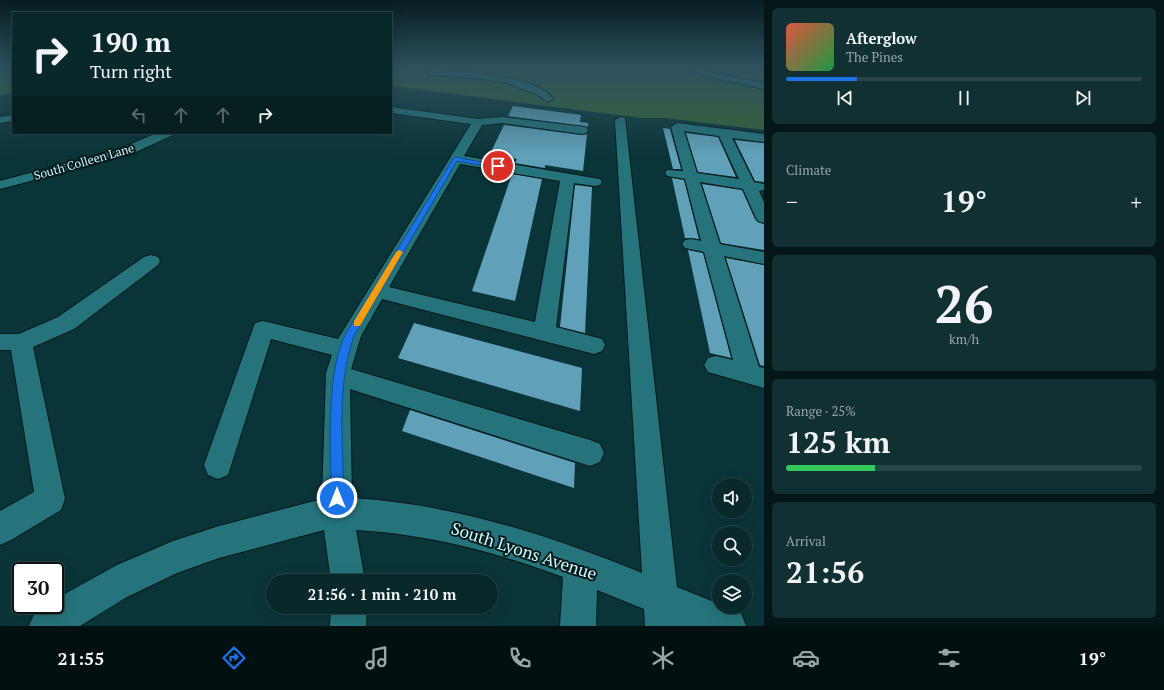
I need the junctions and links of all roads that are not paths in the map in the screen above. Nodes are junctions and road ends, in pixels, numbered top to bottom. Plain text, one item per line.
1 (547, 96) edge
2 (548, 99) dead end
3 (392, 110) edge
4 (12, 118) edge
5 (0, 120) edge
6 (621, 120) dead end
7 (478, 122) junction
8 (582, 130) dead end
9 (724, 133) junction
10 (165, 134) edge
11 (764, 138) edge
12 (455, 159) junction
13 (672, 173) dead end
14 (691, 176) junction
15 (568, 177) junction
16 (595, 182) dead end
17 (0, 185) edge
18 (748, 185) junction
19 (764, 188) edge
20 (764, 218) edge
21 (691, 244) dead end
22 (712, 248) junction
23 (764, 258) edge
24 (151, 261) dead end
25 (376, 291) junction
26 (544, 333) junction
27 (10, 343) edge
28 (594, 346) dead end
29 (344, 349) junction
30 (716, 365) dead end
31 (338, 375) junction
32 (757, 376) edge
33 (590, 453) dead end
34 (218, 465) dead end
35 (337, 512) junction
36 (0, 529) edge
37 (581, 568) junction
38 (347, 574) edge
39 (662, 613) edge
40 (349, 614) edge
41 (47, 626) edge
42 (348, 626) edge
43 (578, 626) edge
44 (728, 626) edge

1 - 2 street
3 - 7 street
4 - 5 street
6 - 39 street
7 - 8 street
7 - 12 street
9 - 11 street
9 - 14 street
9 - 18 street
10 - 17 street, South Colleen Lane
12 - 15 street
12 - 25 street
13 - 14 street
14 - 18 street
14 - 22 street
15 - 16 street
15 - 26 street
18 - 19 street
18 - 20 street
21 - 22 street
22 - 23 street
22 - 32 street
24 - 27 street
25 - 26 street
25 - 29 street
26 - 28 street
27 - 36 street
29 - 31 street
29 - 34 street
30 - 32 street
31 - 33 street
31 - 35 street
35 - 37 street, South Lyons Avenue
35 - 38 street
35 - 41 street, South Lyons Avenue
37 - 39 street, South Lyons Avenue
37 - 43 street
39 - 44 street, South Lyons Avenue
40 - 42 street

